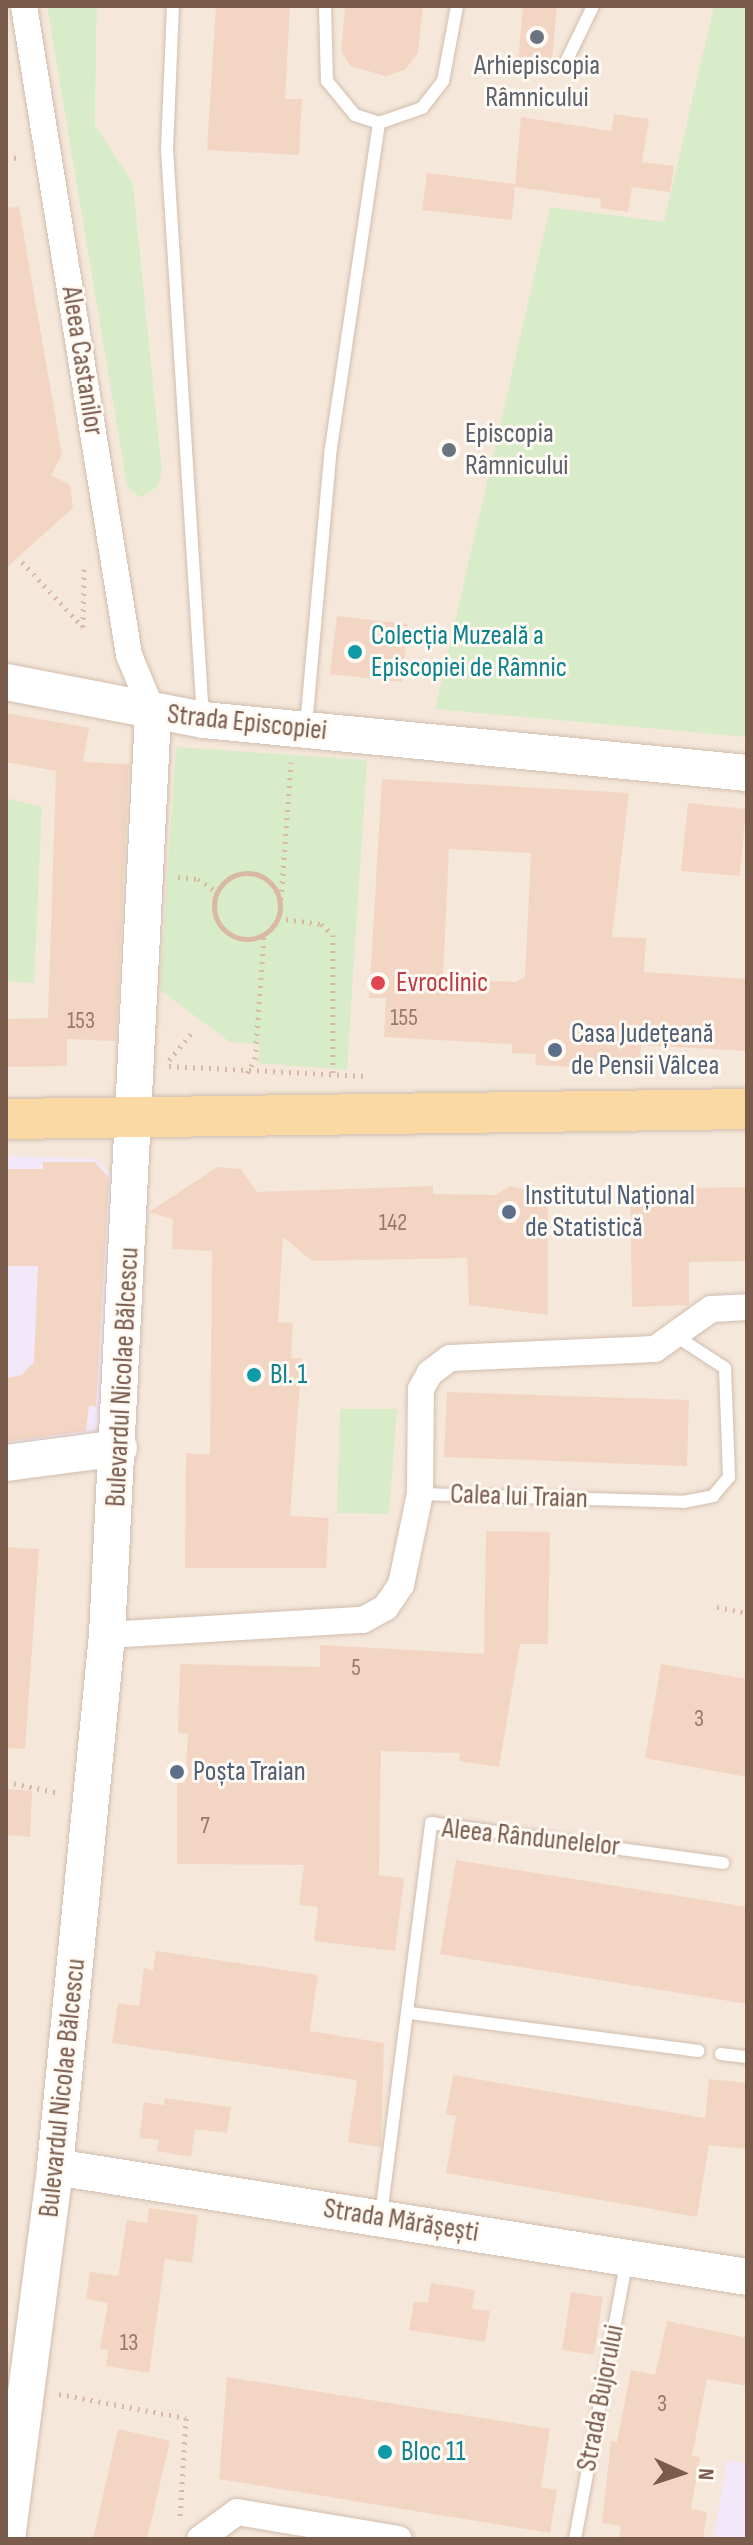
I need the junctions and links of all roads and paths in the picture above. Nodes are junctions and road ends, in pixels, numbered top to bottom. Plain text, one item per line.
1 (24, 6) edge
2 (173, 6) edge
3 (325, 6) edge
4 (457, 6) edge
5 (593, 6) edge
6 (564, 66) dead end
7 (379, 123) junction
8 (6, 159) edge
9 (23, 171) dead end
10 (22, 562) dead end
11 (83, 564) dead end
12 (6, 682) edge
13 (153, 713) junction
14 (204, 720) junction
15 (306, 729) junction
16 (747, 773) edge
17 (172, 877) dead end
18 (217, 892) junction
19 (280, 908) junction
20 (278, 918) junction
21 (264, 935) junction
22 (191, 1034) dead end
23 (157, 1051) dead end
24 (166, 1063) junction
25 (247, 1073) junction
26 (747, 1109) edge
27 (6, 1119) edge
28 (136, 1120) junction
29 (747, 1307) edge
30 (679, 1338) junction
31 (119, 1448) junction
32 (6, 1463) edge
33 (420, 1494) junction
34 (717, 1607) dead end
35 (747, 1613) edge
36 (107, 1635) junction
37 (6, 1782) edge
38 (92, 1800) junction
39 (723, 1863) dead end
40 (410, 2013) junction
41 (699, 2051) dead end
42 (721, 2054) dead end
43 (747, 2057) edge
44 (55, 2167) junction
45 (380, 2218) junction
46 (627, 2257) junction
47 (747, 2277) edge
48 (27, 2389) junction
49 (200, 2538) edge
50 (7, 2539) edge
51 (399, 2539) edge
52 (575, 2539) edge

1 - 13 street, Aleea Castanilor
2 - 14 lane
3 - 7 lane
4 - 7 lane
5 - 6 lane
7 - 15 lane
8 - 9 path
10 - 11 path
12 - 13 street
13 - 14 street, Strada Episcopiei
13 - 28 street, Strada Episcopiei
14 - 15 street, Strada Episcopiei
15 - 16 street, Strada Episcopiei
15 - 19 path
17 - 18 path
18 - 19 path
18 - 21 path
19 - 20 path
20 - 21 path
20 - 25 path
21 - 25 path
22 - 24 path
23 - 24 path
24 - 25 path
26 - 28 main road
27 - 28 main road
28 - 31 street, Bulevardul Nicolae Bălcescu
29 - 30 street, Calea lui Traian
30 - 33 street, Calea lui Traian
30 - 33 lane, Calea lui Traian
31 - 32 street
31 - 36 street, Bulevardul Nicolae Bălcescu
33 - 36 street
34 - 35 path
36 - 38 street, Bulevardul Nicolae Bălcescu
37 - 38 path
38 - 44 street, Bulevardul Nicolae Bălcescu
39 - 40 lane, Aleea Rândunelelor
40 - 41 lane
40 - 45 lane, Aleea Rândunelelor
42 - 43 lane
44 - 45 street, Strada Mărășești
44 - 48 street, Bulevardul Nicolae Bălcescu
45 - 46 street, Strada Mărășești
46 - 47 street, Strada Mărășești
46 - 52 lane, Strada Bujorului
48 - 49 path
48 - 50 street, Bulevardul Nicolae Bălcescu
49 - 51 street

